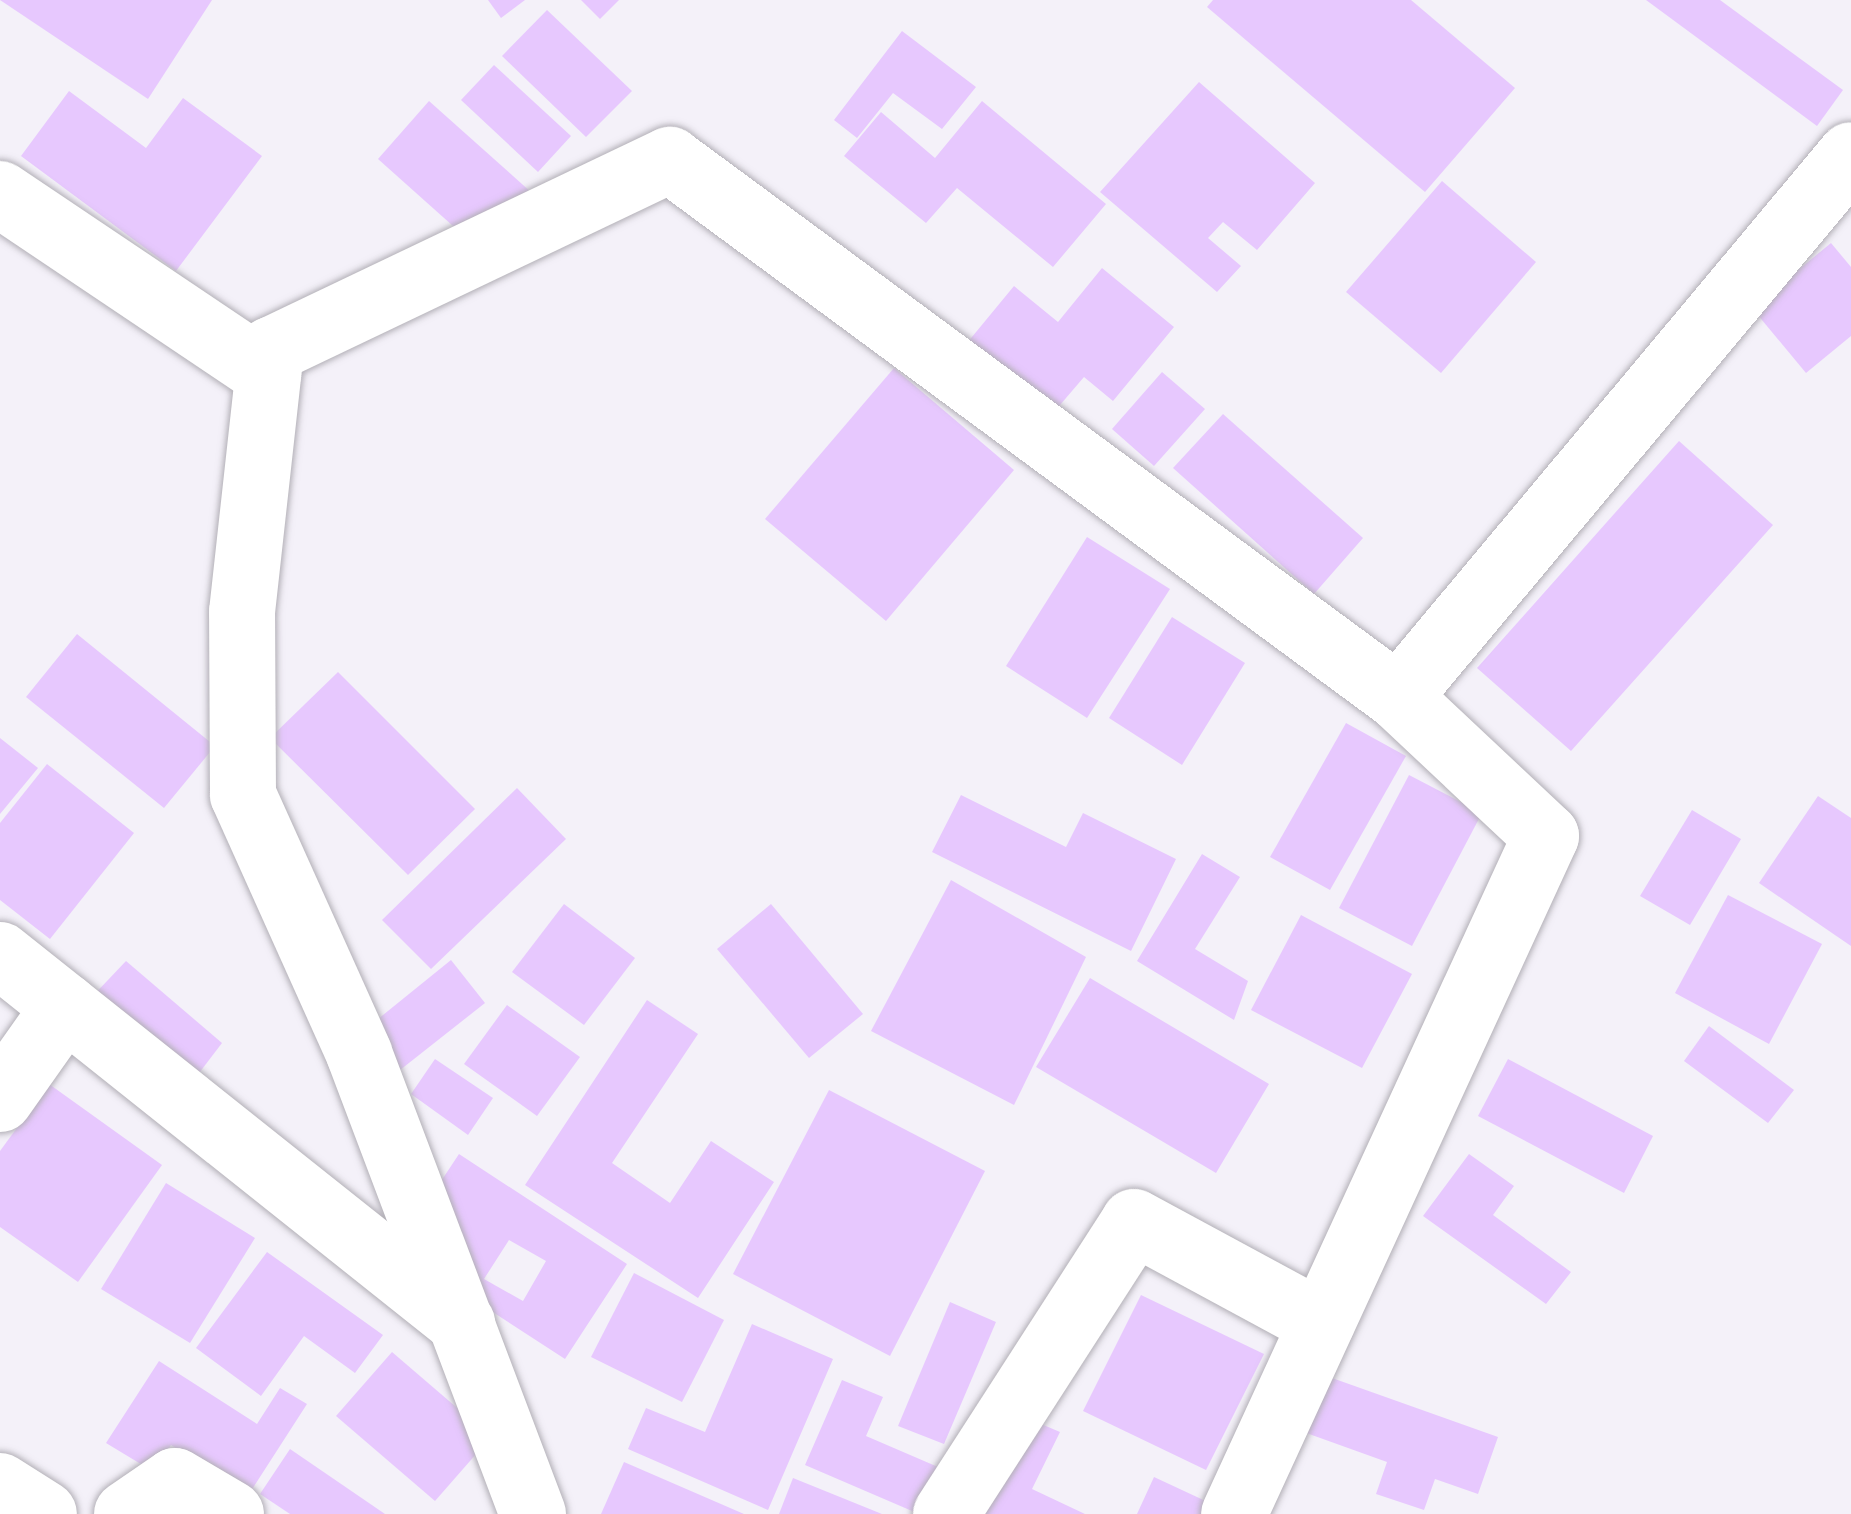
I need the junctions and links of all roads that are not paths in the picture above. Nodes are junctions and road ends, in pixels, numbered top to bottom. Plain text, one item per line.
1 (1851, 155) edge
2 (0, 194) edge
3 (268, 374) junction
4 (1398, 697) junction
5 (0, 956) edge
6 (64, 1007) junction
7 (0, 1099) edge
8 (1321, 1323) junction
9 (464, 1326) junction
10 (0, 1486) edge
11 (44, 1514) edge
12 (127, 1514) edge
13 (231, 1514) edge
14 (533, 1514) edge
15 (946, 1514) edge
16 (1234, 1514) edge

1 - 4 street
2 - 3 street
3 - 4 street
3 - 9 street
4 - 8 street
5 - 6 street
6 - 7 street
6 - 9 street
8 - 15 street
8 - 16 street
9 - 14 street
10 - 11 street
12 - 13 street

